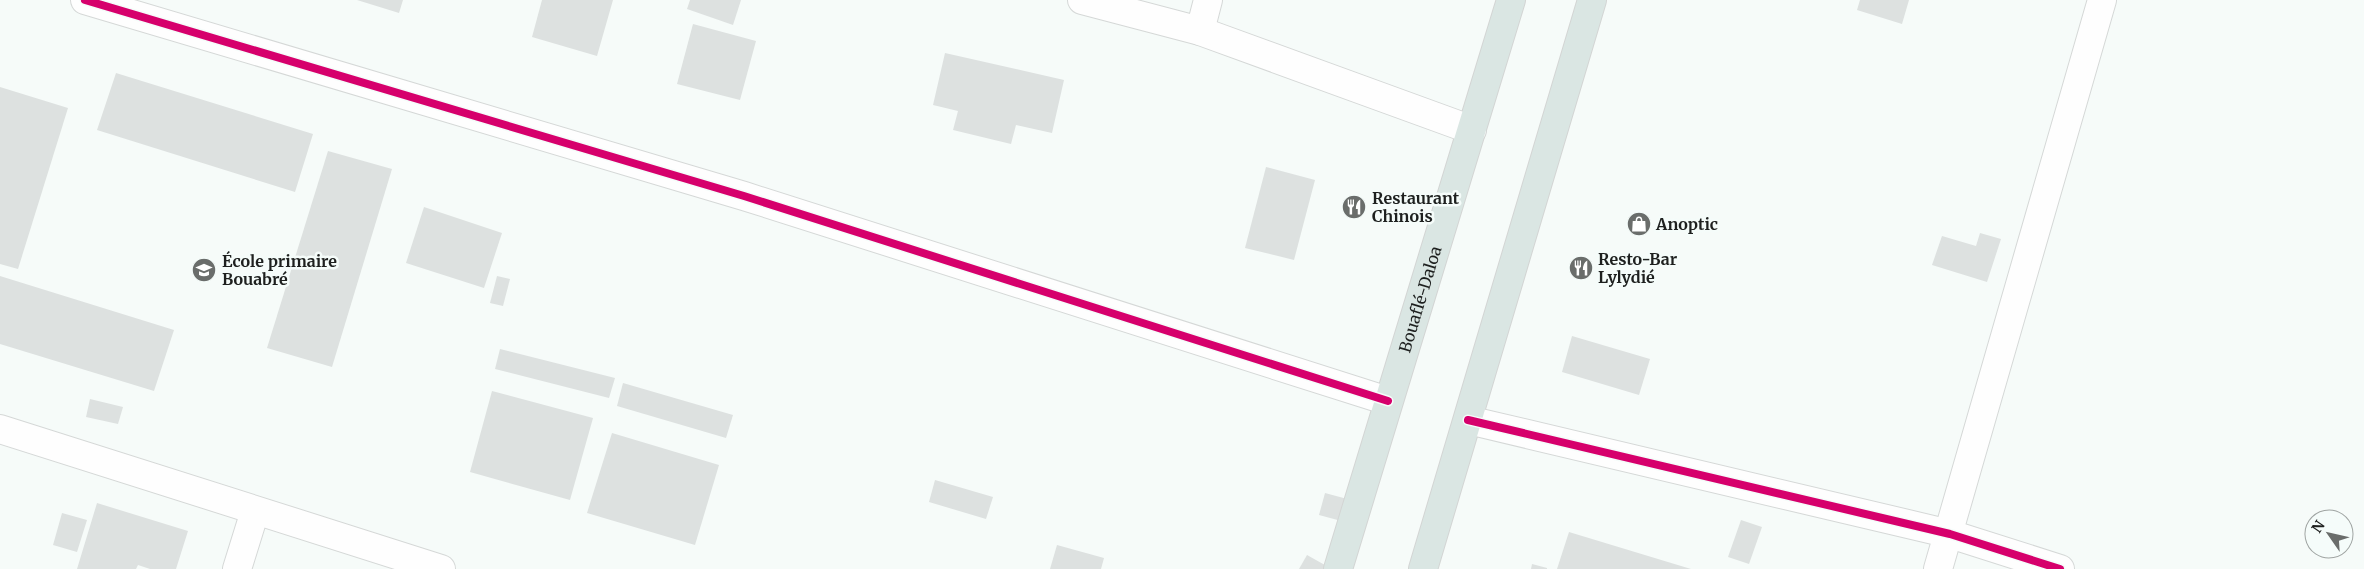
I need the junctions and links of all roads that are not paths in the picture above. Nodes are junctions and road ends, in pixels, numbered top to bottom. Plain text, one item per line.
1 (85, 0) edge
2 (1082, 0) edge
3 (1208, 0) edge
4 (1511, 0) edge
5 (1592, 0) edge
6 (2102, 0) edge
7 (132, 7) edge
8 (1200, 30) junction
9 (1472, 130) junction
10 (1388, 401) junction
11 (1468, 420) junction
12 (0, 429) edge
13 (255, 511) junction
14 (1950, 534) junction
15 (237, 569) edge
16 (441, 569) edge
17 (1338, 569) edge
18 (1423, 569) edge
19 (1938, 569) edge
20 (2060, 569) edge

1 - 7 street
2 - 8 street
3 - 8 street
4 - 9 highway, Bouaflé-Daloa
5 - 11 highway
6 - 14 street
7 - 10 street
8 - 9 street
9 - 10 highway, Bouaflé-Daloa
10 - 17 highway, Bouaflé-Daloa
11 - 14 street
11 - 18 highway
12 - 13 street
13 - 15 street
13 - 16 street
14 - 19 street
14 - 20 street

